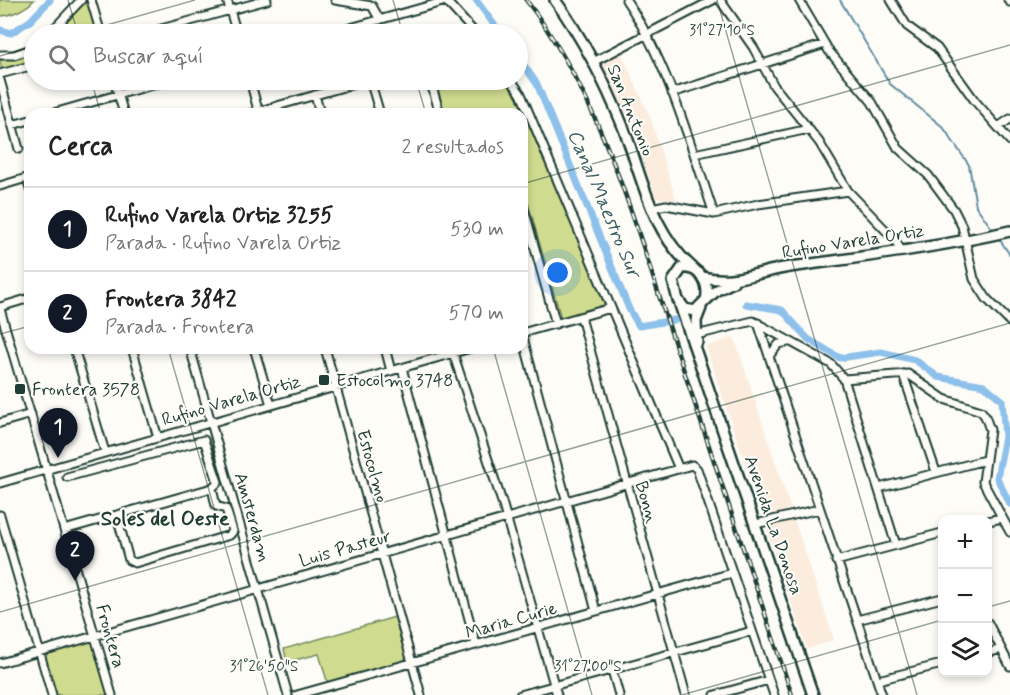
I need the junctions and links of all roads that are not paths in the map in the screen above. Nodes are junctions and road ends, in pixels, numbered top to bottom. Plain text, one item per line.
1 (81, 0) edge
2 (91, 0) edge
3 (227, 0) edge
4 (267, 0) edge
5 (335, 0) edge
6 (555, 0) edge
7 (626, 0) edge
8 (713, 0) edge
9 (720, 0) edge
10 (799, 0) edge
11 (891, 0) edge
12 (446, 1) edge
13 (230, 10) junction
14 (380, 20) junction
15 (58, 24) edge
16 (98, 24) edge
17 (179, 24) edge
18 (234, 24) edge
19 (365, 24) edge
20 (467, 24) edge
21 (645, 35) junction
22 (825, 44) junction
23 (24, 52) edge
24 (0, 55) edge
25 (593, 62) junction
26 (761, 66) junction
27 (24, 68) edge
28 (0, 74) edge
29 (0, 80) edge
30 (117, 90) edge
31 (133, 90) edge
32 (253, 90) edge
33 (333, 90) edge
34 (372, 90) edge
35 (433, 90) edge
36 (518, 90) edge
37 (672, 93) junction
38 (118, 94) junction
39 (315, 95) junction
40 (70, 108) edge
41 (122, 108) edge
42 (258, 108) edge
43 (275, 108) edge
44 (318, 108) edge
45 (378, 108) edge
46 (438, 108) edge
47 (527, 108) edge
48 (528, 111) edge
49 (1010, 119) edge
50 (24, 122) edge
51 (12, 125) junction
52 (998, 127) junction
53 (809, 129) junction
54 (1010, 141) edge
55 (19, 149) dead end
56 (694, 154) junction
57 (24, 179) edge
58 (0, 186) edge
59 (848, 190) junction
60 (651, 208) junction
61 (714, 214) junction
62 (528, 224) edge
63 (1008, 229) edge
64 (665, 238) junction
65 (968, 238) junction
66 (902, 252) junction
67 (695, 270) junction
68 (675, 274) junction
69 (703, 277) junction
70 (741, 279) junction
71 (24, 300) edge
72 (704, 304) junction
73 (680, 305) junction
74 (0, 308) edge
75 (611, 308) junction
76 (581, 316) junction
77 (1010, 322) edge
78 (556, 324) junction
79 (758, 324) junction
80 (528, 332) edge
81 (696, 335) junction
82 (788, 342) junction
83 (76, 354) edge
84 (134, 354) edge
85 (192, 354) edge
86 (256, 354) edge
87 (327, 354) edge
88 (387, 354) edge
89 (443, 354) edge
90 (450, 354) edge
91 (527, 354) edge
92 (769, 356) junction
93 (703, 365) junction
94 (402, 368) junction
95 (391, 371) junction
96 (903, 374) junction
97 (844, 380) junction
98 (336, 387) junction
99 (271, 405) junction
100 (31, 414) junction
101 (0, 423) edge
102 (211, 423) junction
103 (158, 438) junction
104 (105, 452) junction
105 (985, 460) junction
106 (47, 469) junction
107 (679, 469) junction
108 (936, 472) junction
109 (67, 477) dead end
110 (0, 483) edge
111 (626, 484) junction
112 (212, 488) junction
113 (879, 488) junction
114 (566, 499) junction
115 (819, 509) junction
116 (0, 515) edge
117 (117, 516) junction
118 (506, 518) junction
119 (1002, 518) junction
120 (992, 520) edge
121 (756, 524) junction
122 (64, 530) junction
123 (1010, 532) edge
124 (444, 535) junction
125 (938, 536) edge
126 (896, 545) junction
127 (382, 553) junction
128 (836, 561) junction
129 (732, 573) junction
130 (258, 589) junction
131 (658, 594) junction
132 (938, 599) edge
133 (596, 611) junction
134 (857, 620) junction
135 (537, 628) junction
136 (752, 631) junction
137 (992, 633) edge
138 (95, 636) junction
139 (476, 645) junction
140 (1001, 649) junction
141 (39, 651) junction
142 (674, 652) junction
143 (992, 652) edge
144 (0, 663) edge
145 (412, 663) junction
146 (938, 665) edge
147 (1010, 666) edge
148 (612, 670) junction
149 (769, 680) junction
150 (878, 680) junction
151 (554, 686) junction
152 (52, 695) edge
153 (112, 695) edge
154 (288, 695) edge
155 (297, 695) edge
156 (421, 695) edge
157 (520, 695) edge
158 (557, 695) edge
159 (619, 695) edge
160 (686, 695) edge
161 (715, 695) edge
162 (774, 695) edge
163 (813, 695) edge
164 (882, 695) edge

1 - 15 street
2 - 16 street
3 - 13 street
4 - 13 street
5 - 14 street
6 - 25 main road, San Antonio
7 - 21 street
8 - 21 street
9 - 26 street
10 - 22 street
11 - 52 street
12 - 14 street
12 - 20 street
13 - 17 street
13 - 18 street
14 - 19 street
21 - 25 street
21 - 37 street
22 - 26 street
22 - 65 street
23 - 24 street
25 - 60 main road, San Antonio
26 - 37 street
26 - 53 street
27 - 28 street
29 - 51 street
30 - 38 street
31 - 38 street
32 - 42 street
33 - 39 street
34 - 45 street
35 - 46 street
36 - 47 street
37 - 56 street
38 - 40 street
38 - 41 street
39 - 43 street
39 - 44 street
48 - 75 street
49 - 52 street
50 - 51 street
51 - 55 street
52 - 54 street
53 - 56 street
53 - 59 street
56 - 61 street
57 - 58 street
59 - 61 street
59 - 66 street
60 - 61 street
60 - 64 main road, San Antonio
62 - 78 street
63 - 65 main road, Rufino Varela Ortiz
64 - 67 main road, San Antonio
64 - 68 main road, San Antonio
65 - 66 main road, Rufino Varela Ortiz
65 - 77 street
66 - 70 main road, Rufino Varela Ortiz
67 - 68 main road
67 - 69 main road
68 - 73 main road
69 - 70 main road, Rufino Varela Ortiz
69 - 72 main road
70 - 72 main road, Rufino Varela Ortiz
71 - 74 street
72 - 73 main road
72 - 81 main road, Avenida La Donosa
73 - 93 main road, Avenida La Donosa
74 - 100 street, Frontera
75 - 76 street
75 - 107 street
76 - 78 street
76 - 111 street, Bonn
78 - 80 street
79 - 81 street
79 - 82 street
79 - 92 street
81 - 93 main road, Avenida La Donosa
82 - 92 street
82 - 97 street
83 - 104 street
84 - 103 street
85 - 102 street, Amsterdam
86 - 99 street
87 - 98 street, Estocolmo
88 - 95 street
89 - 94 street, Rufino Varela Ortiz
90 - 118 street
91 - 114 street
92 - 115 street
93 - 121 main road, Avenida La Donosa
94 - 95 street, Rufino Varela Ortiz
94 - 124 street
95 - 98 street, Rufino Varela Ortiz
96 - 97 street
96 - 105 street
96 - 108 street
97 - 113 street
98 - 99 street, Rufino Varela Ortiz
98 - 127 street, Estocolmo
99 - 102 street, Rufino Varela Ortiz
100 - 101 street
100 - 106 street, Frontera
102 - 103 street, Rufino Varela Ortiz
102 - 130 street, Amsterdam
103 - 104 street, Rufino Varela Ortiz
104 - 106 street, Rufino Varela Ortiz
105 - 108 street
105 - 119 street
106 - 110 street, Rufino Varela Ortiz
106 - 122 street, Frontera
107 - 111 street, Luis Pasteur
107 - 129 street, Luis Pasteur
108 - 113 street
109 - 112 street
111 - 114 street, Luis Pasteur
111 - 131 street, Bonn
112 - 117 street
112 - 117 street
113 - 126 street
114 - 118 street, Luis Pasteur
114 - 133 street
115 - 121 street
115 - 128 street
116 - 141 street
117 - 122 street
118 - 124 street, Luis Pasteur
118 - 135 street
119 - 120 street
119 - 123 street
121 - 163 main road, Avenida La Donosa
122 - 138 street, Frontera
124 - 127 street, Luis Pasteur
124 - 139 street
125 - 126 street
126 - 128 street
127 - 130 street, Luis Pasteur
127 - 145 street, Estocolmo
128 - 134 street
129 - 131 street, Maria Curie
129 - 136 street
130 - 138 street, Luis Pasteur
130 - 154 street, Amsterdam
131 - 133 street, Maria Curie
131 - 142 street, Bonn
132 - 134 street
133 - 135 street, Maria Curie
134 - 150 street
135 - 139 street, Maria Curie
135 - 151 street
136 - 142 street
136 - 149 street
137 - 140 street
138 - 141 street, Luis Pasteur
138 - 153 street, Frontera
139 - 145 street, Maria Curie
140 - 143 street
140 - 147 street
141 - 144 street, Luis Pasteur
141 - 152 street
142 - 148 street
142 - 160 street, Bonn
145 - 155 street, Maria Curie
145 - 156 street, Estocolmo
146 - 150 street
148 - 151 street
148 - 159 street
149 - 161 street
149 - 162 street
150 - 164 street
151 - 157 street
151 - 158 street

